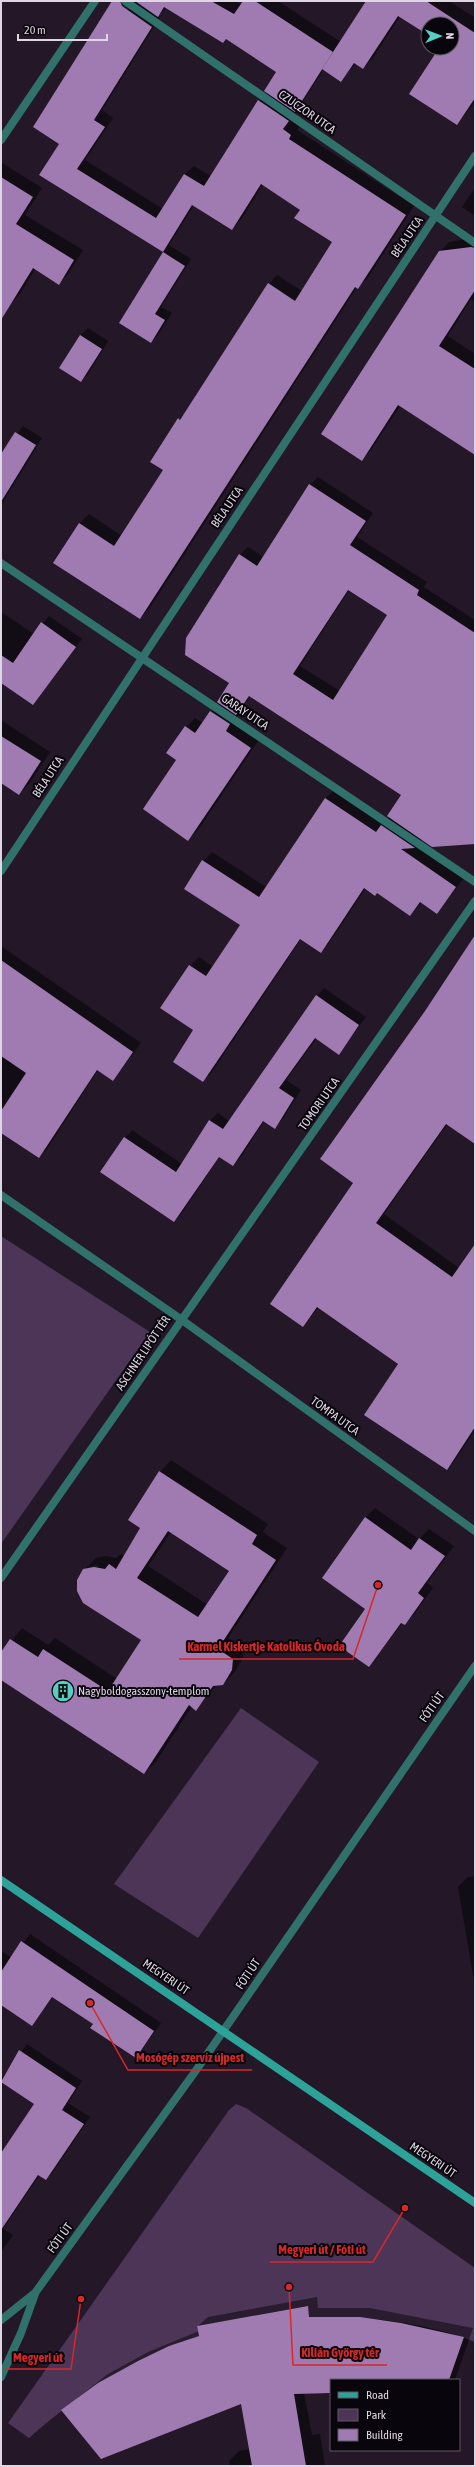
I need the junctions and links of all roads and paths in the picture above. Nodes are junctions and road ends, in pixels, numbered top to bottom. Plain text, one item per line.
1 (94, 1) edge
2 (126, 1) edge
3 (1, 140) edge
4 (475, 156) edge
5 (436, 216) junction
6 (475, 243) edge
7 (1, 563) edge
8 (142, 656) junction
9 (1, 871) edge
10 (475, 882) edge
11 (475, 901) edge
12 (1, 1195) edge
13 (182, 1320) junction
14 (475, 1531) edge
15 (1, 1578) edge
16 (475, 1666) edge
17 (1, 1880) edge
18 (224, 2031) junction
19 (475, 2203) edge
20 (35, 2293) junction
21 (1, 2320) edge
22 (1, 2377) edge

1 - 3 street
2 - 5 street, CZUCZOR UTCA
4 - 5 street, BÉLA UTCA
5 - 6 street, CZUCZOR UTCA
5 - 8 street, BÉLA UTCA
7 - 8 street, GARAY UTCA
8 - 9 street, BÉLA UTCA
8 - 10 street, GARAY UTCA
11 - 13 street, TOMORI UTCA
12 - 13 street, ASCHNER LIPÓT TÉR
13 - 14 street, TOMPA UTCA
13 - 15 street, ASCHNER LIPÓT TÉR
16 - 18 street, FÓTI ÚT
17 - 18 main road, MEGYERI ÚT
18 - 19 main road, MEGYERI ÚT
18 - 20 street, FÓTI ÚT
20 - 21 street, FÓTI ÚT
20 - 22 street, FÓTI ÚT

